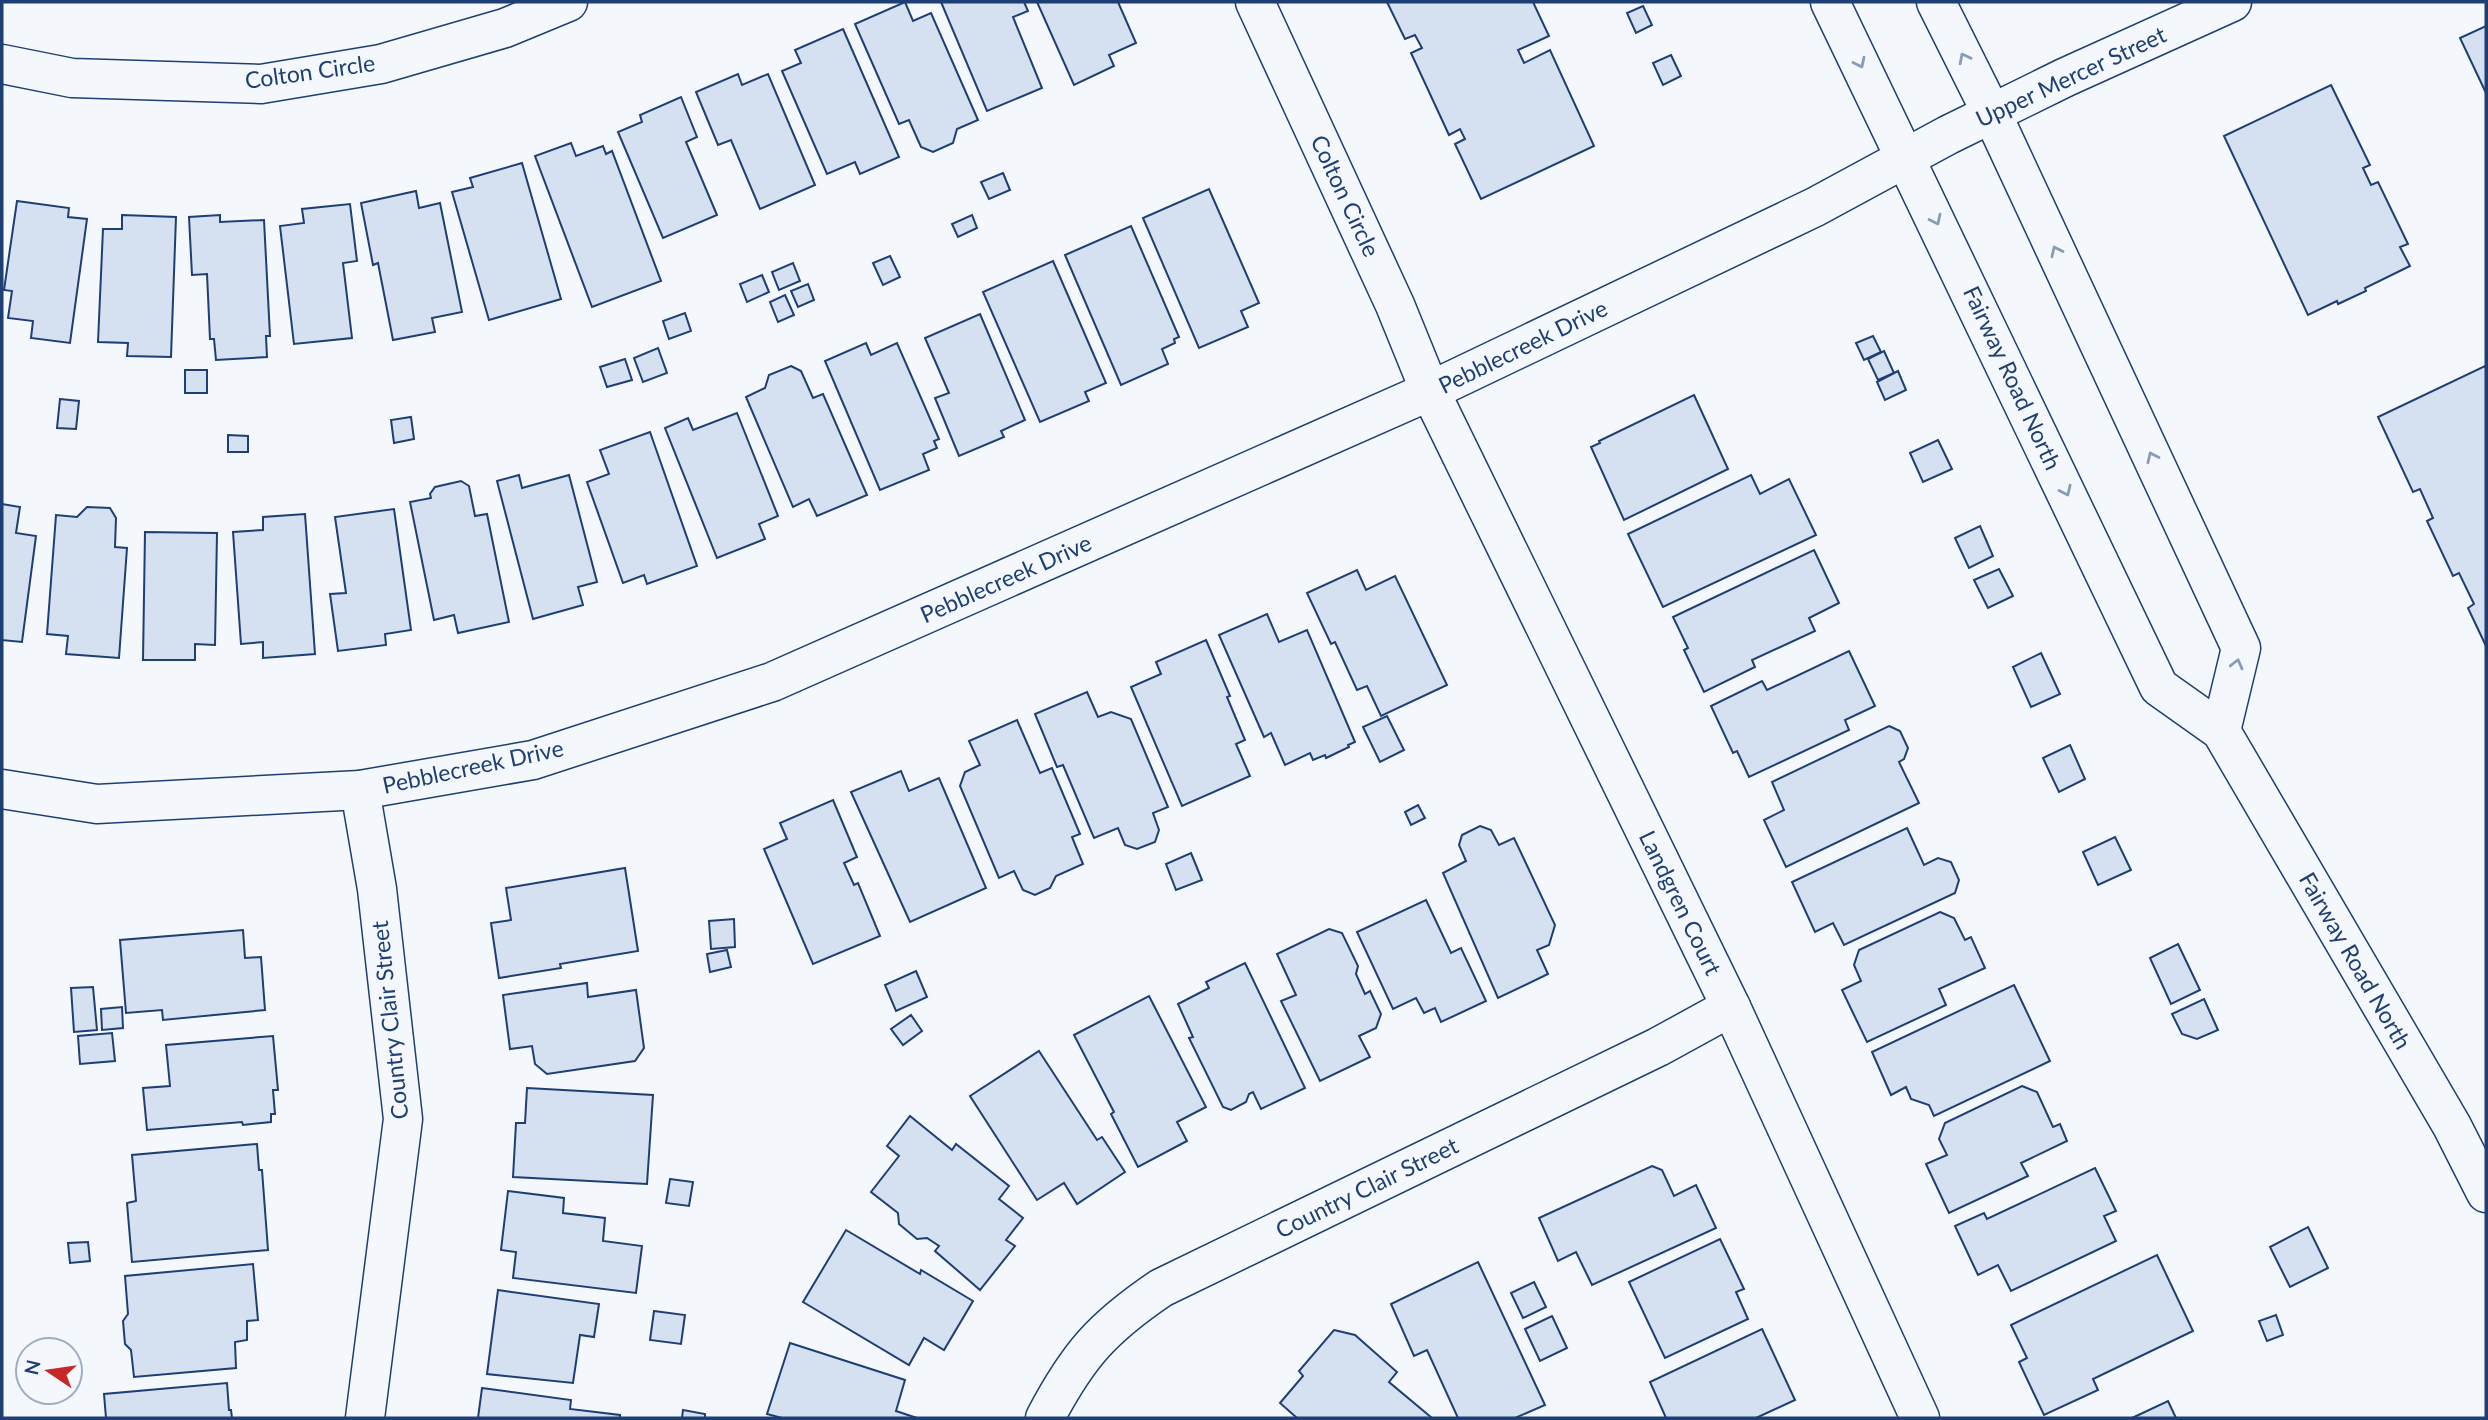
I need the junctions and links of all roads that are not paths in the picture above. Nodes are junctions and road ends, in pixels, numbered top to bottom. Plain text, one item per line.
1 (568, 2) edge
2 (1255, 2) edge
3 (1830, 2) edge
4 (1936, 2) edge
5 (2232, 2) edge
6 (2, 64) edge
7 (1993, 114) junction
8 (1948, 135) joint
9 (1906, 158) junction
10 (1430, 391) junction
11 (2221, 731) junction
12 (2, 789) edge
13 (360, 790) junction
14 (1731, 1007) junction
15 (2486, 1193) edge
16 (365, 1418) edge
17 (1045, 1418) edge
18 (1920, 1418) edge

1 - 6 street, Colton Circle
2 - 10 street, Colton Circle
3 -> 9 street, Fairway Road North
7 -> 4 street
5 - 7 street, Upper Mercer Street
7 - 8 street, Upper Mercer Street
11 -> 7 street
8 - 9 street, Pebblecreek Drive
9 - 10 street, Pebblecreek Drive
9 -> 11 street, Fairway Road North
10 - 13 street, Pebblecreek Drive
10 - 14 street, Landgren Court
11 - 15 street, Fairway Road North
12 - 13 street, Pebblecreek Drive
13 - 16 street, Country Clair Street
14 - 17 street, Country Clair Street
14 - 18 street, Landgren Court

